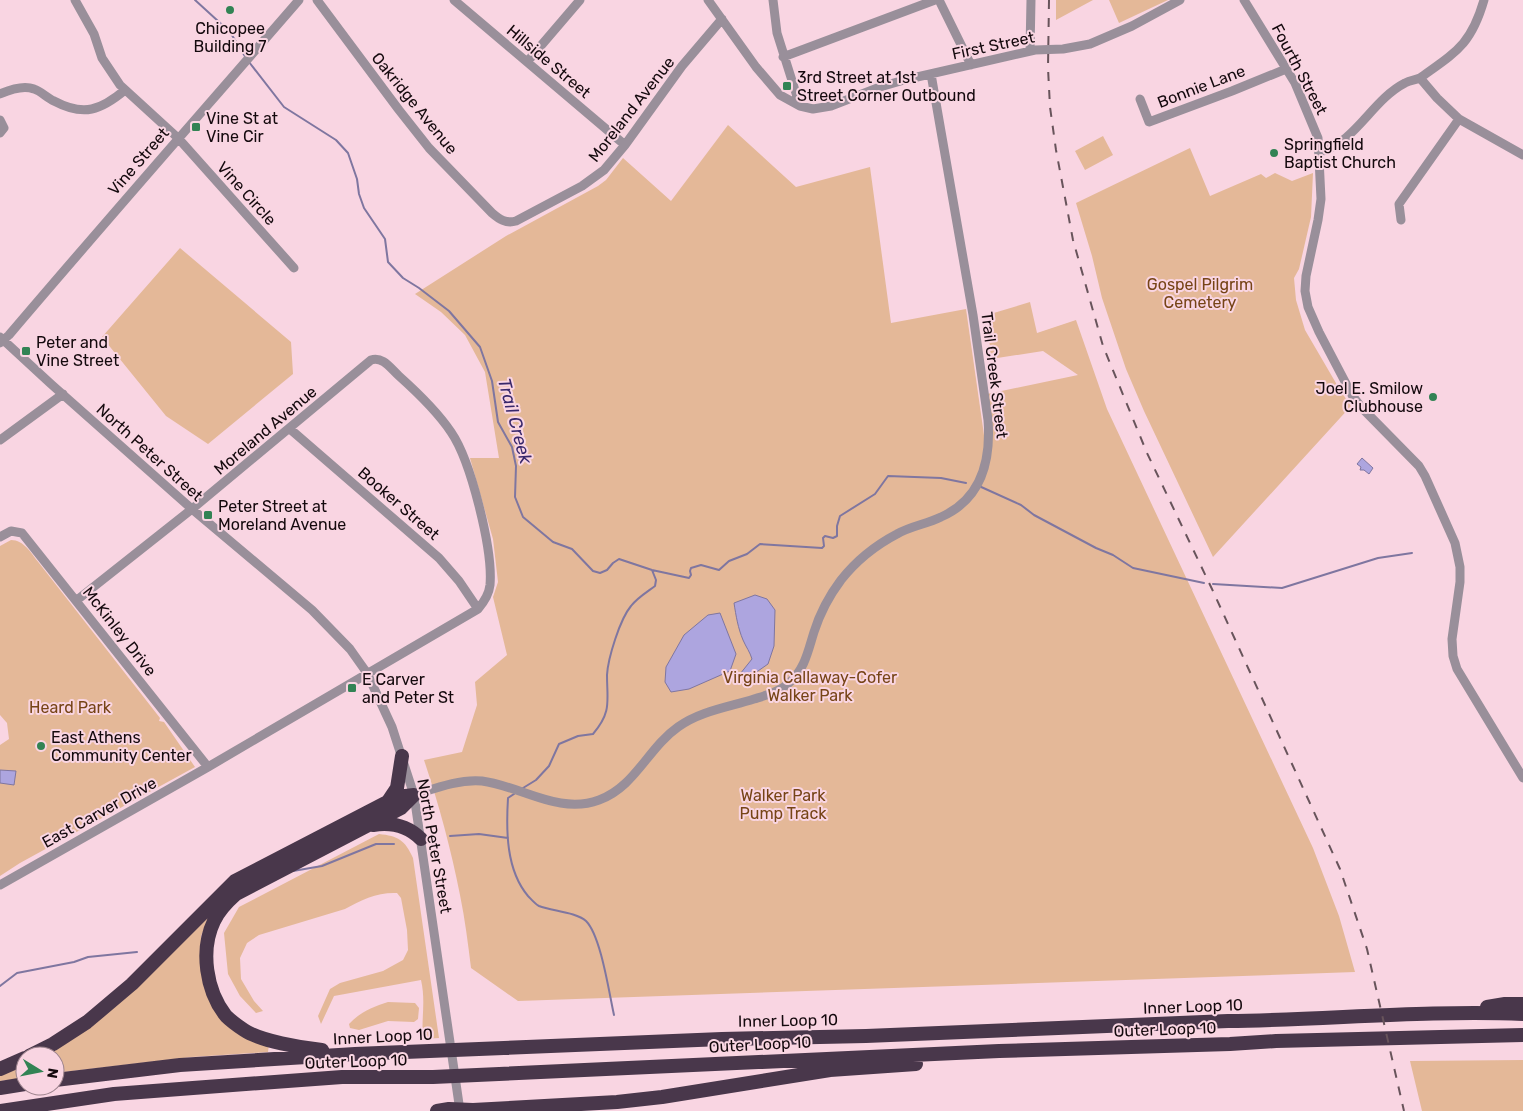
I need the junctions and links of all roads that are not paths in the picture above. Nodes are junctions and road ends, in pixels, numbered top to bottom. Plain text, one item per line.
1 (76, 0) edge
2 (299, 0) edge
3 (317, 0) edge
4 (454, 0) edge
5 (580, 0) edge
6 (708, 0) edge
7 (773, 0) edge
8 (935, 0) edge
9 (939, 0) edge
10 (1031, 0) edge
11 (1180, 0) edge
12 (1244, 0) edge
13 (1484, 0) edge
14 (722, 19) junction
15 (1032, 50) junction
16 (783, 57) junction
17 (527, 62) junction
18 (971, 65) junction
19 (1286, 69) junction
20 (931, 74) junction
21 (1420, 78) junction
22 (125, 90) junction
23 (0, 94) edge
24 (1140, 99) dead end
25 (800, 106) junction
26 (1459, 119) junction
27 (0, 120) edge
28 (0, 132) edge
29 (178, 138) junction
30 (625, 145) junction
31 (1320, 152) junction
32 (1523, 155) edge
33 (497, 218) joint
34 (1401, 220) dead end
35 (294, 268) dead end
36 (1, 340) edge
37 (63, 394) junction
38 (290, 429) junction
39 (0, 440) edge
40 (192, 509) junction
41 (0, 537) edge
42 (77, 600) junction
43 (478, 609) junction
44 (367, 673) junction
45 (402, 756) junction
46 (208, 767) junction
47 (1523, 778) edge
48 (414, 795) junction
49 (388, 800) junction
50 (367, 825) junction
51 (421, 839) junction
52 (0, 885) edge
53 (1523, 1004) edge
54 (1465, 1012) junction
55 (1523, 1014) edge
56 (1523, 1035) edge
57 (49, 1046) edge
58 (1060, 1049) junction
59 (355, 1054) junction
60 (15, 1062) edge
61 (0, 1069) edge
62 (65, 1079) edge
63 (15, 1086) edge
64 (0, 1088) edge
65 (460, 1110) edge
66 (492, 1110) edge
67 (0, 1111) edge
68 (438, 1111) edge

1 - 22 street, Vine Circle
2 - 29 street, Vine Street
3 - 33 street, Oakridge Avenue
4 - 17 street, Hillside Street
5 - 17 street
6 - 14 street, First Street
7 - 16 street
8 - 16 street
9 - 18 street
10 - 15 street
11 - 15 street, First Street
12 - 19 street, Fourth Street
13 - 21 street
14 - 25 street, First Street
14 - 30 street, Moreland Avenue
15 - 18 street, First Street
16 - 25 street
17 - 30 street, Hillside Street
18 - 20 street, First Street
19 - 24 street, Bonnie Lane
19 - 31 street, Fourth Street
20 - 25 street, First Street
20 - 48 street, Trail Creek Street
21 - 26 street
21 - 31 street
22 - 23 street
22 - 29 street, Vine Circle
26 - 32 street
26 - 34 street
27 - 28 street
29 - 35 street, Vine Circle
29 - 36 street, Vine Street
30 - 33 street, Moreland Avenue
31 - 47 street, Fourth Street
36 - 37 street, North Peter Street
37 - 39 street
37 - 40 street, North Peter Street
38 - 40 street, Moreland Avenue
38 - 43 street, Booker Street
38 - 43 street, Moreland Avenue
40 - 42 street, Moreland Avenue
40 - 44 street, North Peter Street
41 - 42 street, McKinley Drive
42 - 46 street, McKinley Drive
43 - 44 street, East Carver Drive
44 - 45 street, North Peter Street
44 - 46 street, East Carver Drive
45 - 48 street, North Peter Street
45 - 49 highway
46 - 52 street, East Carver Drive
48 - 49 highway
48 - 50 highway
48 - 51 street, North Peter Street
49 - 57 highway
50 - 51 highway
50 - 59 highway
51 - 65 street, North Peter Street
53 - 54 highway
54 - 55 highway, Inner Loop 10
54 - 59 highway, Inner Loop 10
56 - 58 highway, Outer Loop 10
58 - 66 highway
58 - 67 highway, Outer Loop 10
59 - 62 highway, Inner Loop 10
60 - 61 highway
63 - 64 highway
65 - 66 highway
65 - 68 highway

